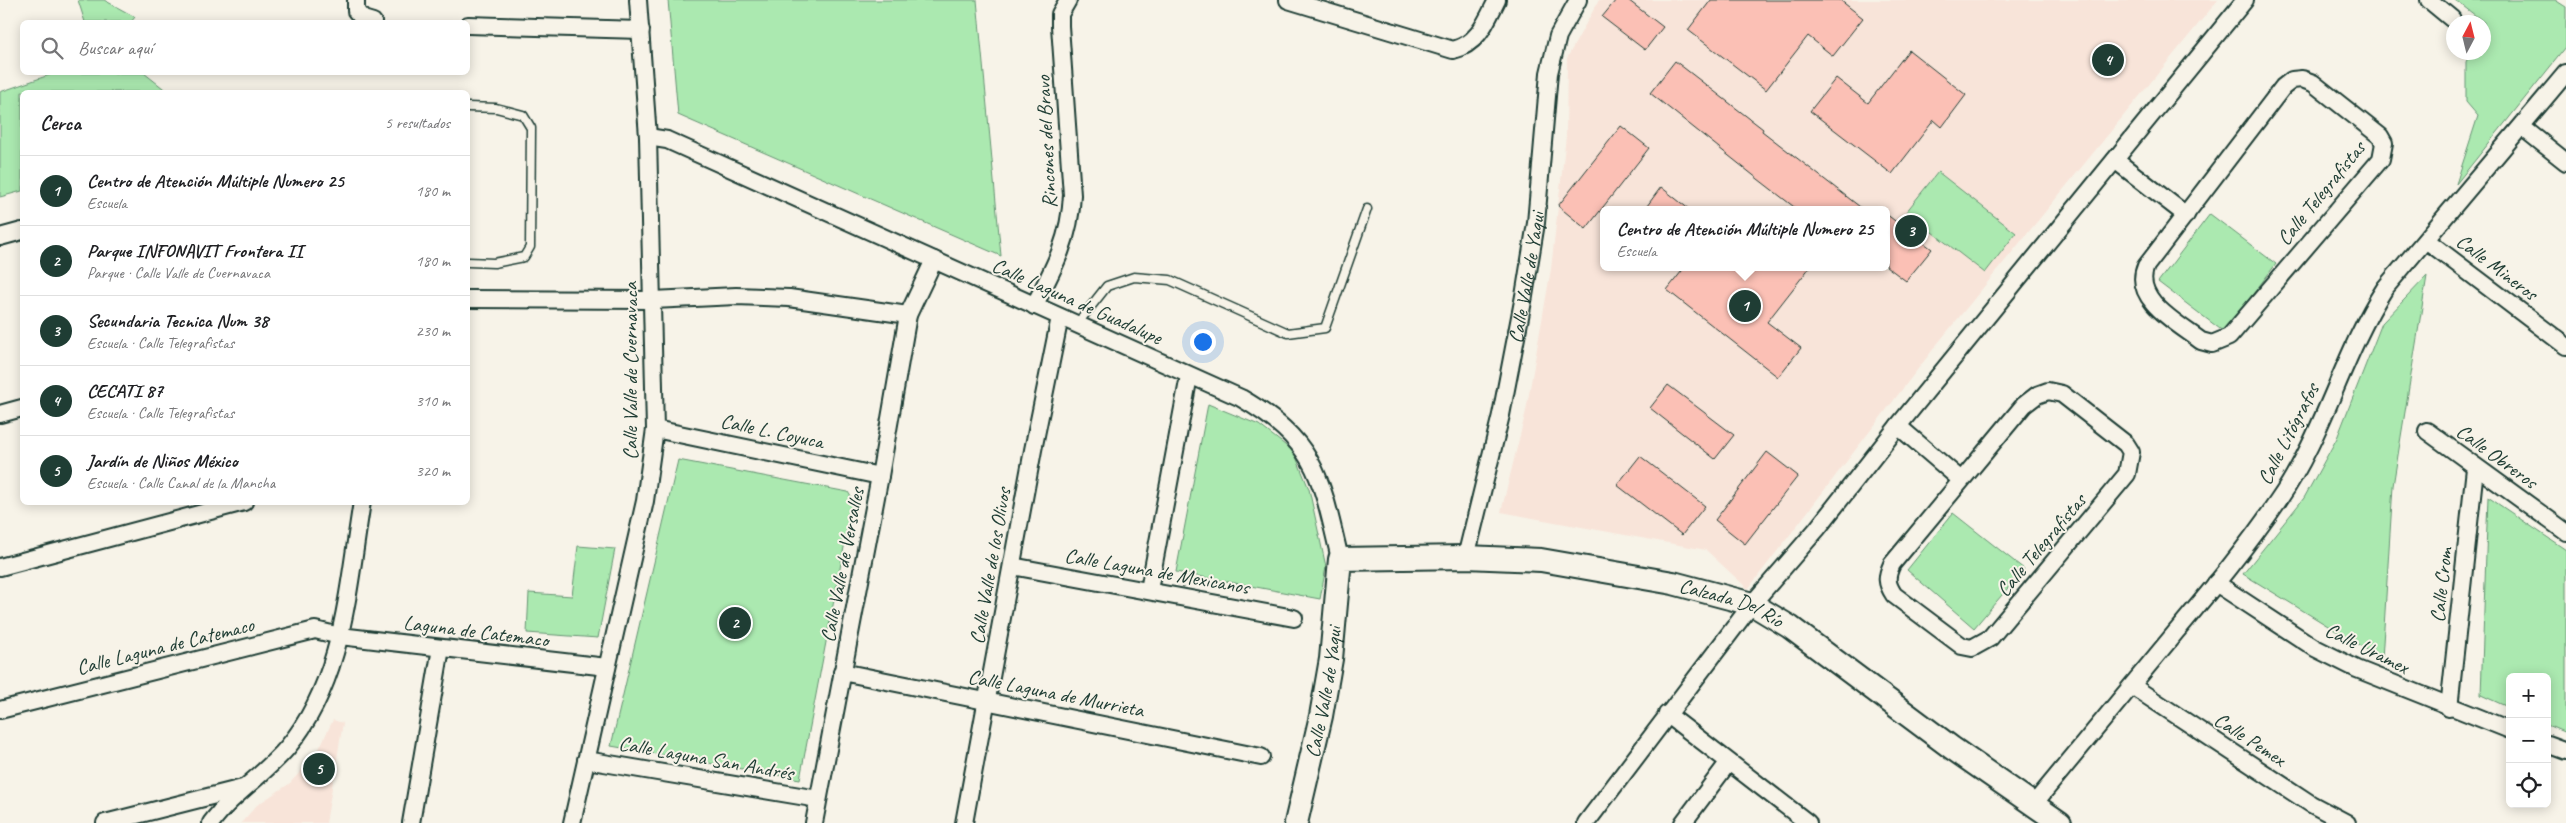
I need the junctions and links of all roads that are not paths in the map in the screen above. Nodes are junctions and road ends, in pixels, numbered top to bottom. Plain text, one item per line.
1 (356, 0) edge
2 (638, 0) edge
3 (1068, 0) edge
4 (1288, 0) edge
5 (1496, 0) edge
6 (1578, 0) edge
7 (2246, 0) edge
8 (2429, 0) edge
9 (2447, 15) edge
10 (366, 20) edge
11 (470, 25) edge
12 (641, 30) junction
13 (2566, 73) edge
14 (470, 107) edge
15 (2522, 127) junction
16 (648, 137) junction
17 (2115, 160) junction
18 (2566, 162) edge
19 (1367, 209) dead end
20 (2186, 216) junction
21 (20, 232) edge
22 (0, 237) edge
23 (2426, 240) junction
24 (934, 260) junction
25 (470, 262) edge
26 (470, 299) edge
27 (652, 300) junction
28 (1034, 306) junction
29 (908, 315) junction
30 (1060, 316) junction
31 (1078, 324) junction
32 (2566, 346) edge
33 (1189, 376) junction
34 (20, 409) edge
35 (0, 414) edge
36 (1898, 426) junction
37 (656, 429) junction
38 (2427, 431) dead end
39 (2475, 468) junction
40 (880, 476) junction
41 (1961, 480) junction
42 (233, 505) edge
43 (362, 505) edge
44 (2566, 532) edge
45 (1466, 557) junction
46 (1340, 559) junction
47 (1012, 566) junction
48 (0, 567) edge
49 (2216, 583) junction
50 (1149, 590) junction
51 (1752, 604) junction
52 (1294, 618) dead end
53 (340, 636) junction
54 (441, 648) junction
55 (608, 667) junction
56 (842, 672) junction
57 (2132, 686) junction
58 (987, 701) junction
59 (2450, 708) junction
60 (0, 710) edge
61 (1667, 714) junction
62 (2506, 729) edge
63 (2551, 745) edge
64 (2566, 751) edge
65 (1261, 757) dead end
66 (586, 760) junction
67 (1728, 763) junction
68 (242, 788) junction
69 (818, 799) junction
70 (2033, 805) junction
71 (105, 823) edge
72 (211, 823) edge
73 (411, 823) edge
74 (572, 823) edge
75 (814, 823) edge
76 (964, 823) edge
77 (1296, 823) edge
78 (1586, 823) edge
79 (1683, 823) edge
80 (1808, 823) edge
81 (2060, 823) edge
82 (2347, 823) edge

1 - 10 street
2 - 12 street, Calle Valle de Cuernavaca
3 - 28 street, Rincones del Bravo
4 - 5 street
6 - 45 street, Calle Valle de Yaqui
7 - 17 street
8 - 9 street
11 - 12 street
12 - 16 street, Calle Valle de Cuernavaca
13 - 15 street, Calle Litógrafos
14 - 25 lane
15 - 18 street
15 - 23 street, Calle Litógrafos
16 - 24 street, Calle Laguna de Guadalupe
16 - 27 street, Calle Valle de Cuernavaca
17 - 20 street
17 - 36 street
19 - 31 lane
20 - 20 street, Calle Telegrafistas
21 - 22 street
23 - 32 street, Calle Mineros
23 - 49 street, Calle Litógrafos
24 - 28 street, Calle Laguna de Guadalupe
24 - 29 street
26 - 27 street
27 - 29 street
27 - 37 street, Calle Valle de Cuernavaca
28 - 30 street, Calle Laguna de Guadalupe
29 - 40 street, Calle Valle de Versalles
30 - 31 street, Calle Laguna de Guadalupe
30 - 47 street, Calle Valle de los Olivos
31 - 33 street, Calle Laguna de Guadalupe
33 - 46 street, Calle Laguna de Guadalupe
33 - 50 street
34 - 35 street
36 - 41 street
36 - 51 street
37 - 40 street, Calle L. Coyuca
37 - 55 street, Calle Valle de Cuernavaca
38 - 39 street, Calle Obreros
39 - 44 street, Calle Obreros
39 - 59 street, Calle Crom
40 - 56 street, Calle Valle de Versalles
41 - 41 street, Calle Telegrafistas
42 - 48 street
43 - 53 street
45 - 46 street, Calzada Del Río
45 - 51 street, Calzada Del Río
46 - 77 street, Calle Valle de Yaqui
47 - 50 street, Calle Laguna de Mexicanos
47 - 58 street, Calle Valle de los Olivos
49 - 57 street, Calle Litógrafos
49 - 59 street, Calle Uramex
50 - 52 street, Calle Laguna de Mexicanos
51 - 61 street
51 - 70 street, Calzada Del Río
53 - 54 street, Laguna de Catemaco
53 - 60 street, Calle Laguna de Catemaco
53 - 68 street
54 - 55 street, Laguna de Catemaco
54 - 73 street
55 - 66 street, Calle Valle de Cuernavaca
56 - 58 street, Calle Laguna de Murrieta
56 - 69 street, Calle Valle de Versalles
57 - 70 street, Calle Litógrafos
57 - 82 street, Calle Pemex
58 - 65 street, Calle Laguna de Murrieta
58 - 76 street, Calle Valle de los Olivos
59 - 62 street, Calle Uramex
61 - 67 street
61 - 78 street
63 - 64 street
66 - 69 street, Calle Laguna San Andrés
66 - 74 street, Calle Valle de Cuernavaca
67 - 79 street
67 - 80 street
68 - 71 street
68 - 72 street
69 - 75 street, Calle Valle de Versalles
70 - 81 street, Calzada Del Río

